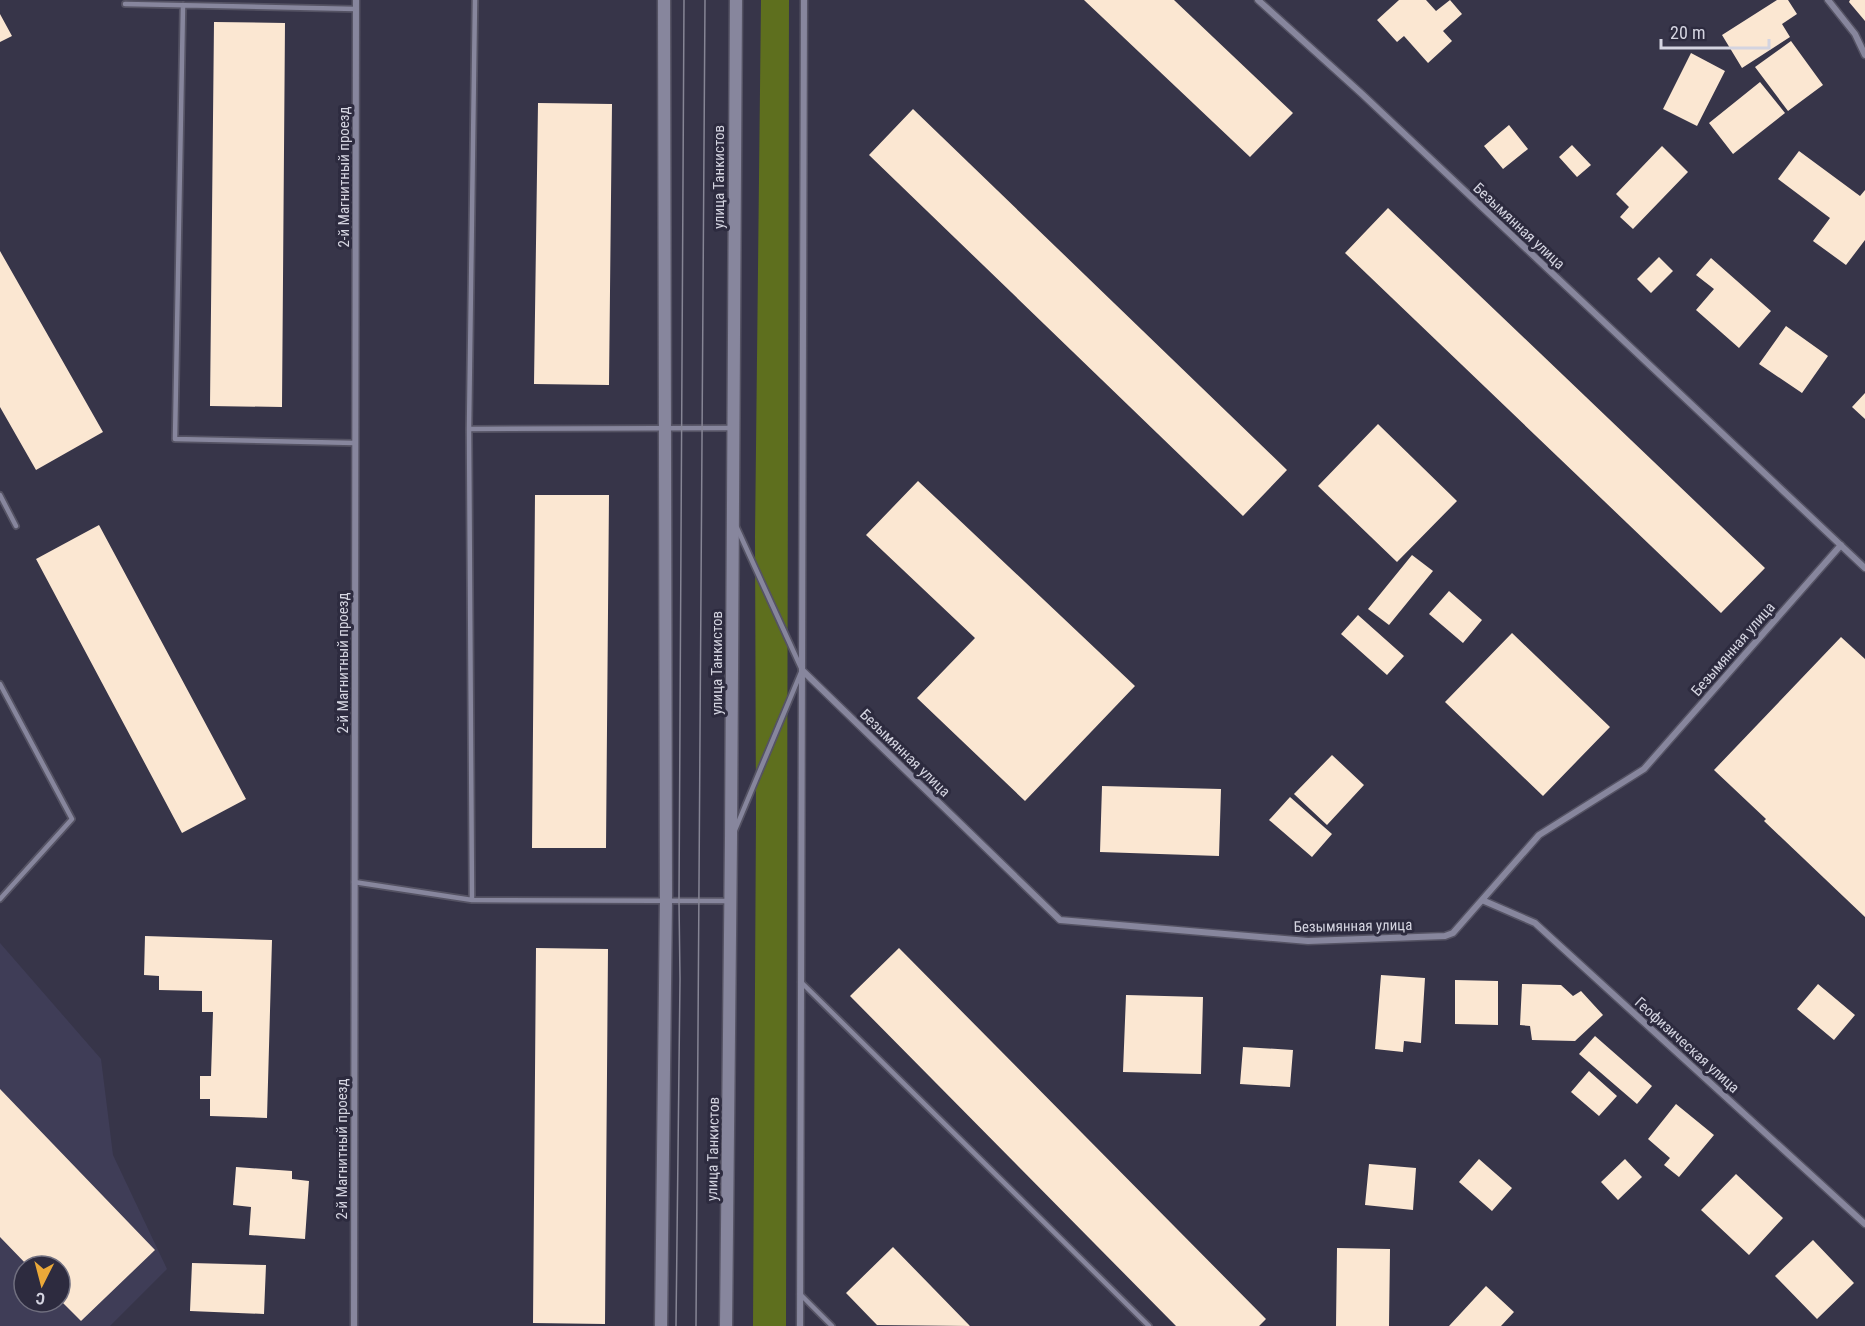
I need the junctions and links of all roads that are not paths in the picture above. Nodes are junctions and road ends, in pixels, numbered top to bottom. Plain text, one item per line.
1 (356, 0) edge
2 (475, 0) edge
3 (664, 0) edge
4 (735, 0) edge
5 (804, 0) edge
6 (1258, 0) edge
7 (1828, 0) edge
8 (125, 4) dead end
9 (183, 5) junction
10 (356, 9) junction
11 (1865, 56) edge
12 (666, 428) junction
13 (732, 428) junction
14 (470, 429) junction
15 (356, 442) junction
16 (0, 495) edge
17 (732, 518) junction
18 (16, 526) dead end
19 (1841, 545) junction
20 (1865, 568) edge
21 (802, 669) junction
22 (0, 684) edge
23 (731, 838) junction
24 (354, 882) junction
25 (0, 899) edge
26 (472, 900) junction
27 (666, 900) junction
28 (1482, 900) junction
29 (731, 901) junction
30 (800, 981) junction
31 (1865, 1224) edge
32 (800, 1294) junction
33 (354, 1326) edge
34 (661, 1326) edge
35 (726, 1326) edge
36 (800, 1326) edge
37 (832, 1326) edge
38 (1149, 1326) edge

1 - 10 street, 2-й Магнитный проезд
2 - 14 lane
3 - 12 main road
4 - 13 main road, улица Танкистов
5 - 21 street
6 - 19 street, Безымянная улица
7 - 11 street
8 - 9 lane
9 - 10 lane
9 - 15 lane
10 - 15 street, 2-й Магнитный проезд
12 - 13 lane
12 - 14 lane
12 - 27 main road
13 - 17 main road, улица Танкистов
14 - 26 lane
15 - 24 street, 2-й Магнитный проезд
16 - 18 lane
17 - 21 lane
17 - 23 main road, улица Танкистов
19 - 20 street, Безымянная улица
19 - 28 street, Безымянная улица
21 - 23 lane
21 - 28 street, Безымянная улица
21 - 30 street
22 - 25 lane
23 - 29 main road, улица Танкистов
24 - 26 lane
24 - 33 street, 2-й Магнитный проезд
26 - 27 lane
27 - 29 lane
27 - 34 main road
28 - 31 street, Геофизическая улица
29 - 35 main road, улица Танкистов
30 - 32 street
30 - 38 lane
32 - 36 street
32 - 37 lane

